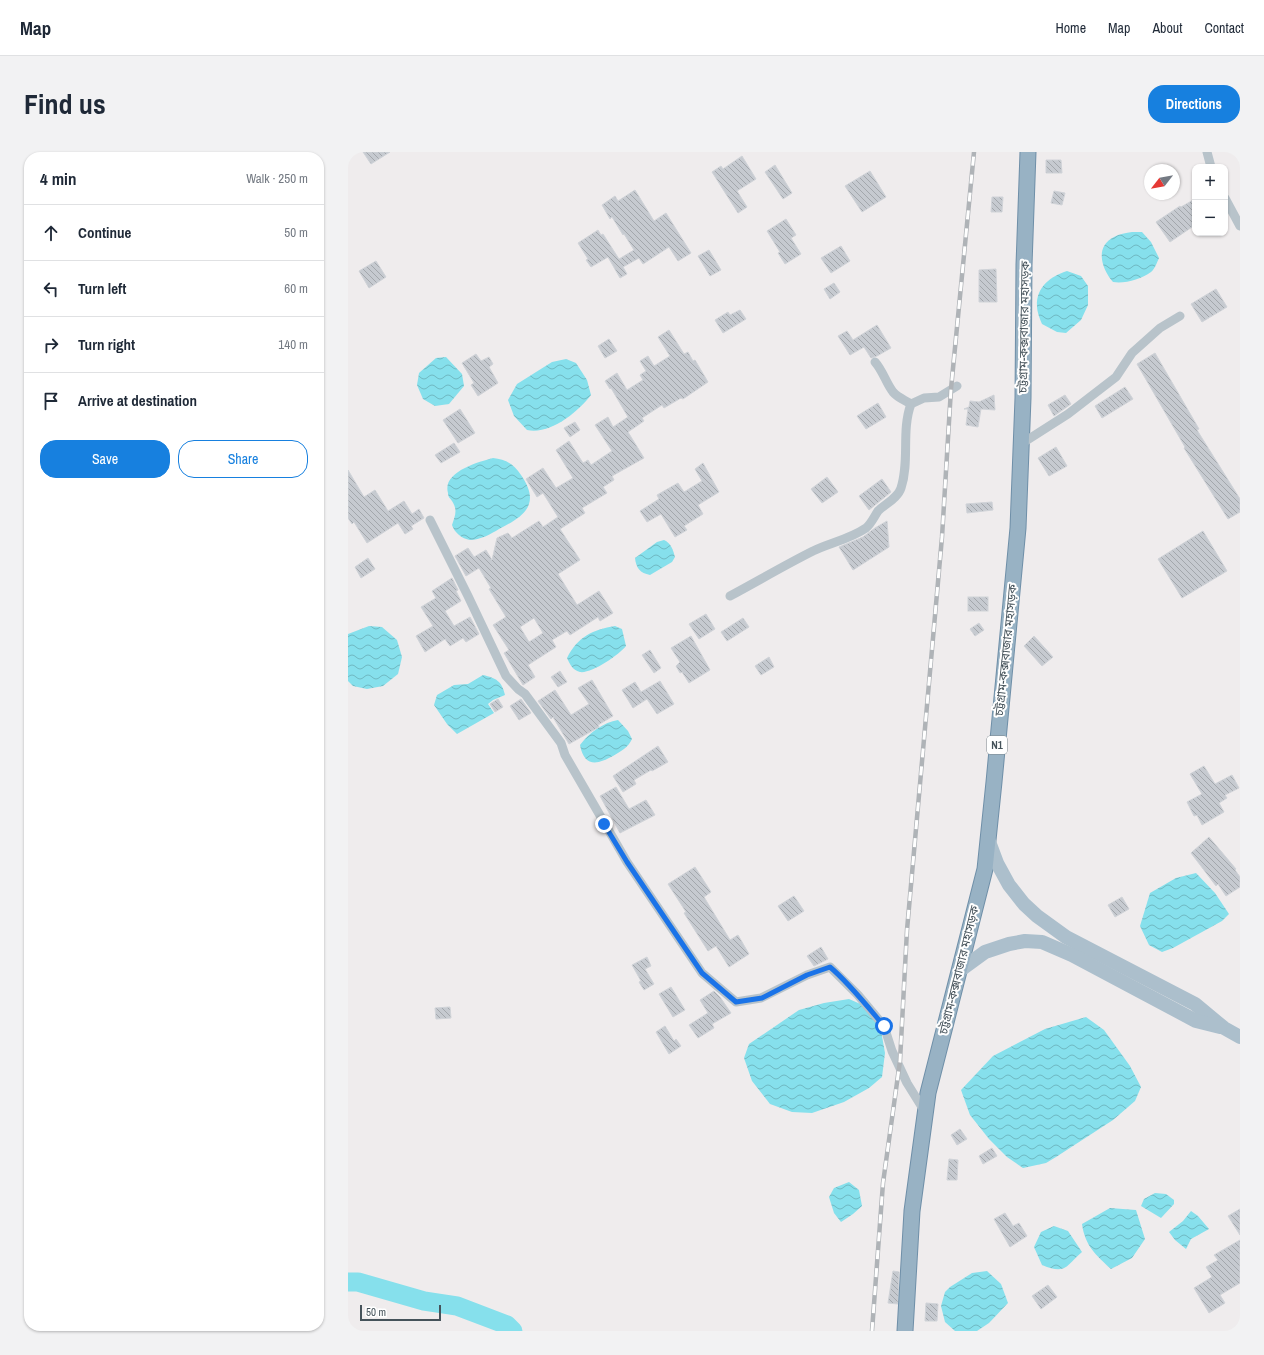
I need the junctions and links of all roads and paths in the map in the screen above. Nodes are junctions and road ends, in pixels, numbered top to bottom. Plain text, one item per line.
1 (1028, 152) edge
2 (1207, 152) edge
3 (1210, 164) edge
4 (1226, 200) edge
5 (1240, 226) edge
6 (1180, 316) dead end
7 (876, 362) dead end
8 (957, 386) dead end
9 (911, 404) junction
10 (1021, 444) junction
11 (430, 520) dead end
12 (730, 596) dead end
13 (988, 839) junction
14 (959, 971) junction
15 (1224, 1028) junction
16 (1240, 1037) edge
17 (925, 1112) junction
18 (905, 1331) edge

1 - 10 highway, চট্টগ্রাম-কক্সবাজার মহাসড়ক / N1
2 - 3 street
4 - 5 street
6 - 10 street
7 - 9 street
8 - 9 street
9 - 12 street
10 - 13 highway, চট্টগ্রাম-কক্সবাজার মহাসড়ক / N1
11 - 17 street
13 - 14 highway, চট্টগ্রাম-কক্সবাজার মহাসড়ক / N1
13 - 15 main road
14 - 15 main road
14 - 17 highway, চট্টগ্রাম-কক্সবাজার মহাসড়ক / N1
15 - 16 main road
17 - 18 highway, চট্টগ্রাম-কক্সবাজার মহাসড়ক / N1

